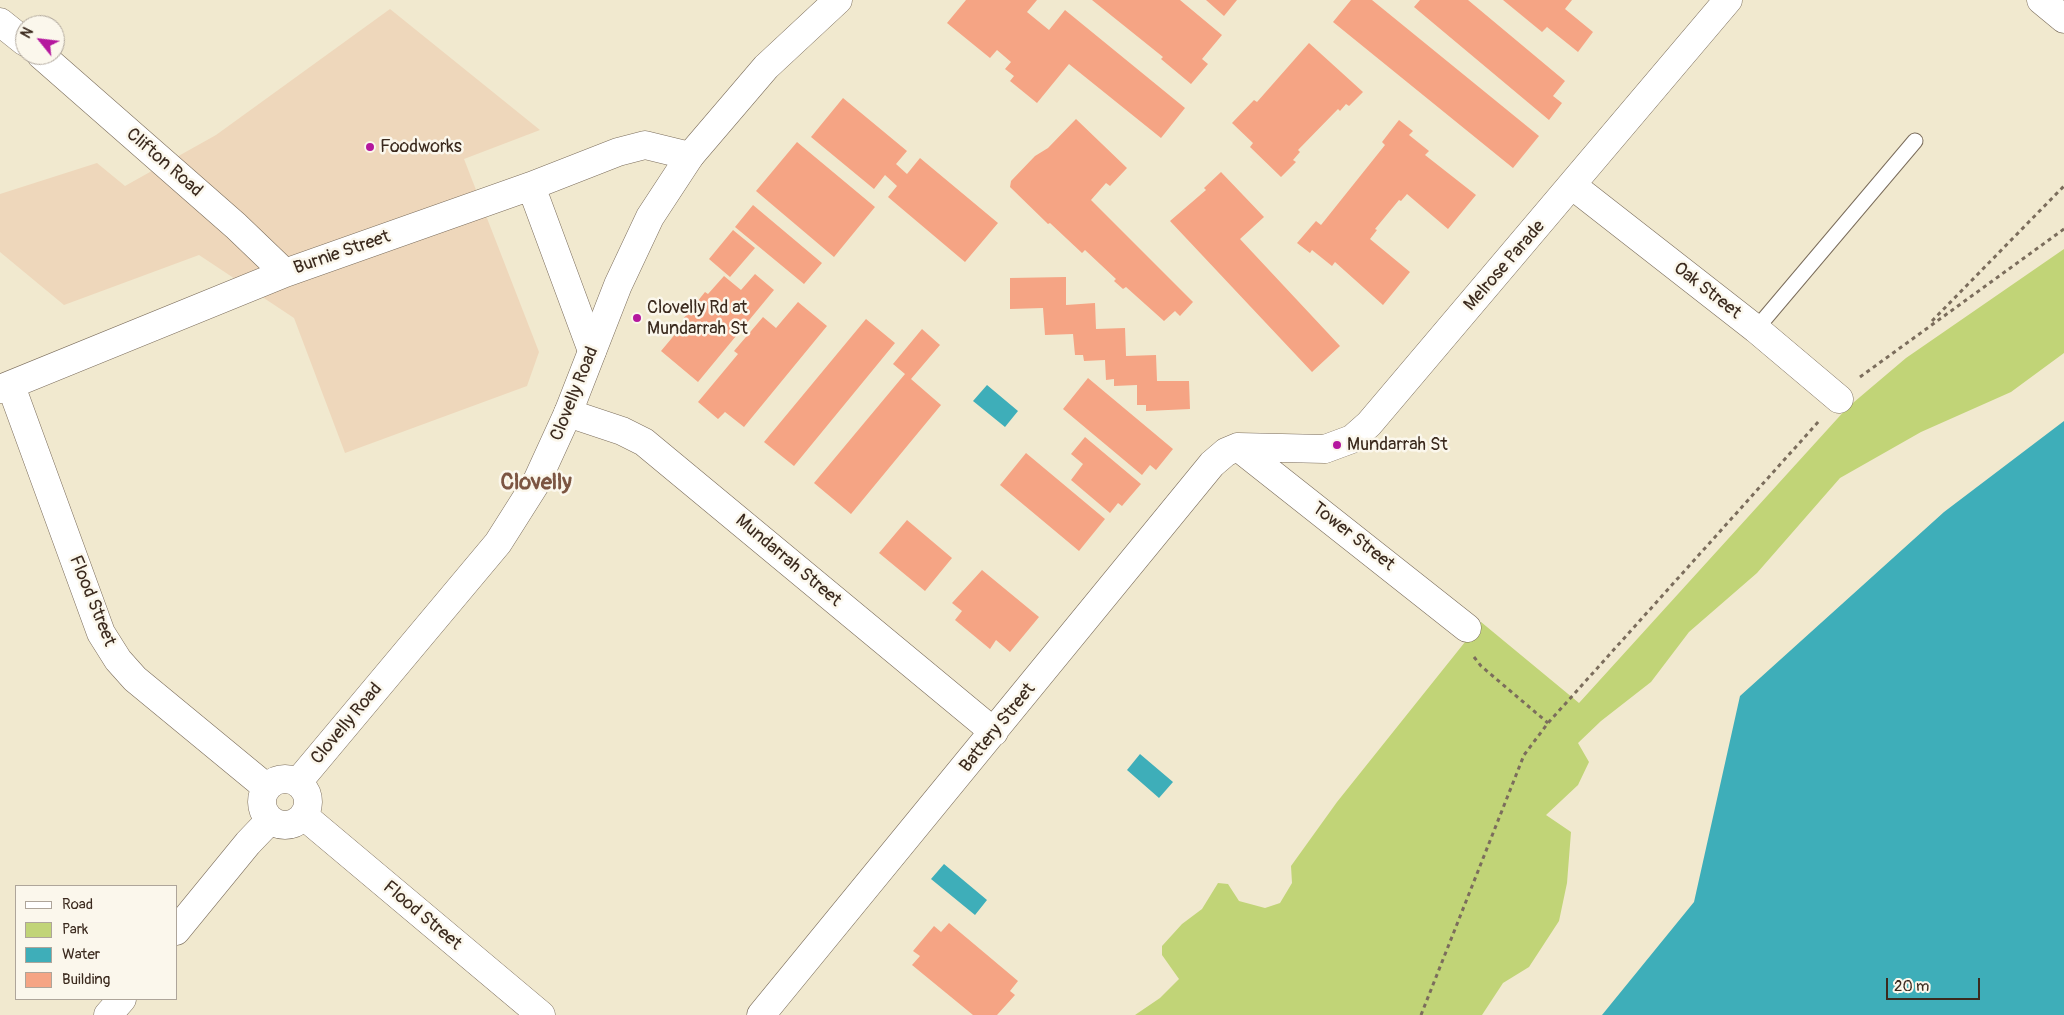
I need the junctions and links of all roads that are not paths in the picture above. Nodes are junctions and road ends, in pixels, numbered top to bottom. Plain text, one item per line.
1 (838, 0) edge
2 (1728, 0) edge
3 (2041, 0) edge
4 (2064, 18) edge
5 (0, 22) edge
6 (15, 34) edge
7 (52, 65) edge
8 (1915, 141) dead end
9 (690, 156) junction
10 (531, 186) junction
11 (1573, 186) junction
12 (285, 273) junction
13 (1756, 329) junction
14 (592, 351) junction
15 (5, 388) edge
16 (1839, 399) road end
17 (568, 413) junction
18 (1238, 447) junction
19 (1467, 628) dead end
20 (994, 732) junction
21 (298, 782) junction
22 (266, 787) junction
23 (304, 816) junction
24 (270, 820) junction
25 (178, 929) edge
26 (121, 1000) edge
27 (108, 1015) edge
28 (541, 1015) edge
29 (761, 1015) edge

1 - 9 street, Clovelly Road
2 - 11 street, Melrose Parade
3 - 4 street
5 - 6 street
7 - 12 street, Clifton Road
8 - 13 lane
9 - 10 street, Burnie Street
9 - 14 street, Clovelly Road
10 - 12 street, Burnie Street
10 - 14 street
11 - 13 street, Oak Street
11 - 18 street, Melrose Parade
12 - 15 street, Burnie Street
13 - 16 street, Oak Street
14 - 17 street, Clovelly Road
15 - 22 street, Flood Street
17 - 20 street, Mundarrah Street
17 - 21 street, Clovelly Road
18 - 19 street, Tower Street
18 - 20 street, Battery Street
20 - 29 street, Battery Street
21 - 22 street
21 - 23 street
22 - 24 street
23 - 24 street
23 - 28 street, Flood Street
24 - 25 street
26 - 27 street

